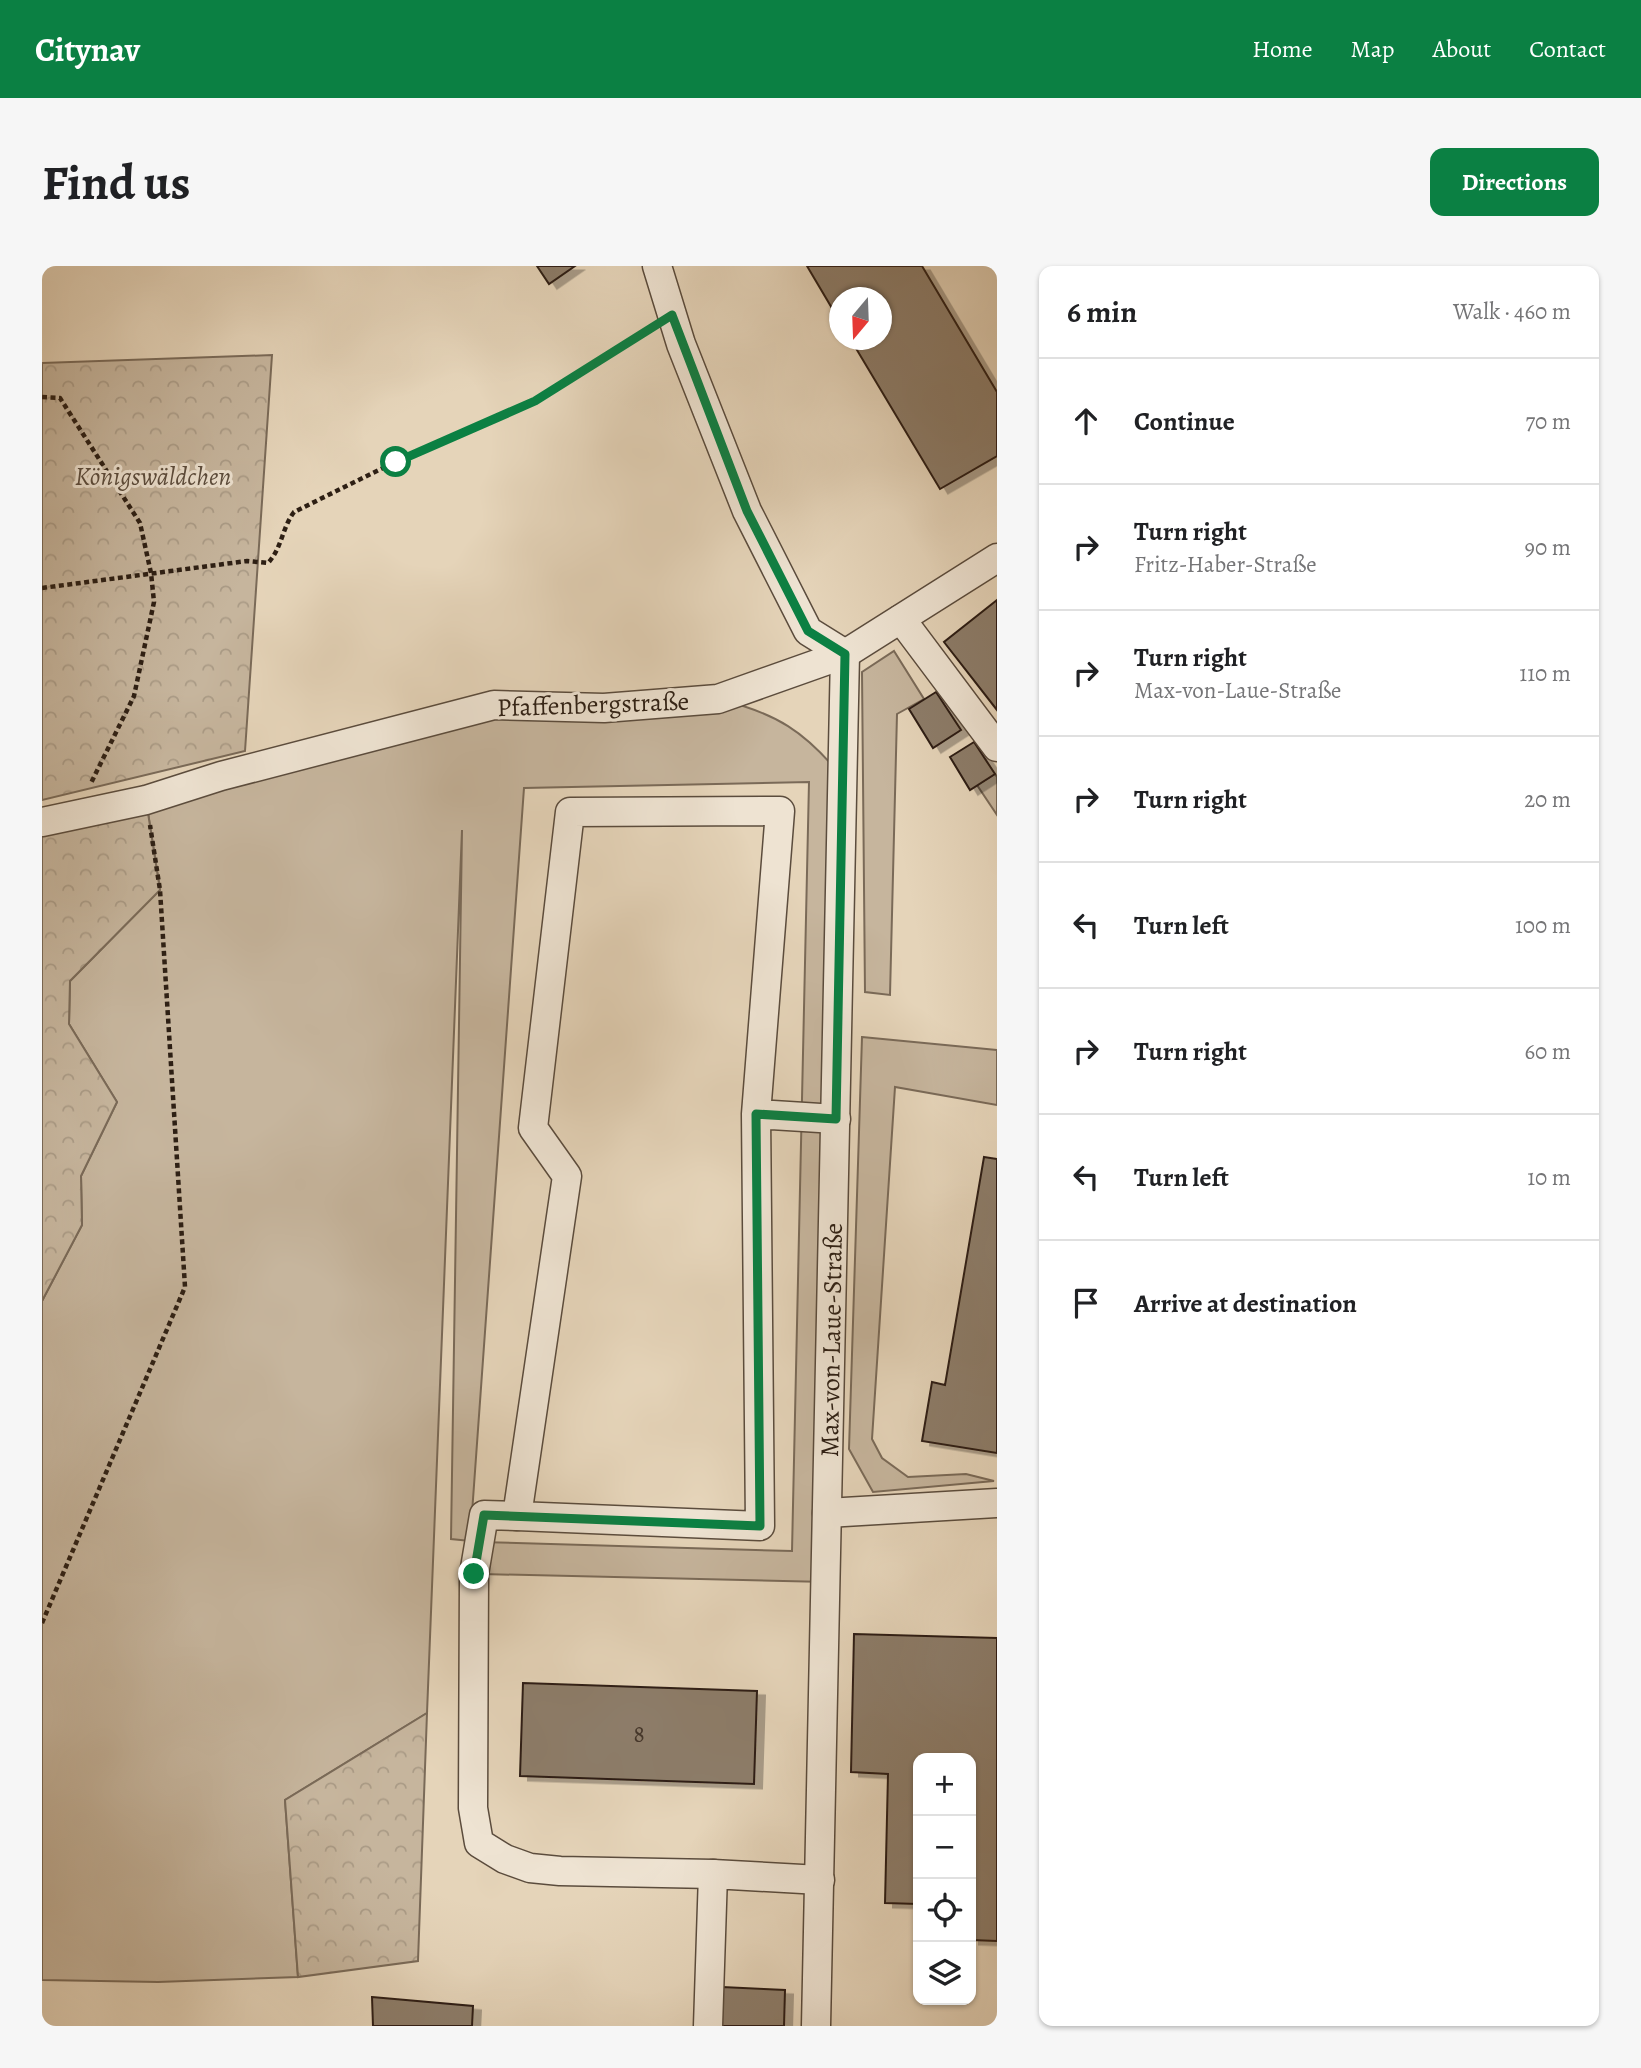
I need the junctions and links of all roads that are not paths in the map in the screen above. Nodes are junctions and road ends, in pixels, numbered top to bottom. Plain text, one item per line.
1 (657, 266) edge
2 (997, 558) edge
3 (901, 619) junction
4 (845, 654) junction
5 (997, 747) edge
6 (42, 822) edge
7 (756, 1114) junction
8 (836, 1119) junction
9 (997, 1503) edge
10 (827, 1513) junction
11 (517, 1516) junction
12 (713, 1874) junction
13 (820, 1880) junction
14 (708, 2026) edge
15 (816, 2026) edge

1 - 4 street
2 - 3 street, Pfaffenbergstraße
3 - 4 street, Pfaffenbergstraße
3 - 5 street
4 - 6 street, Pfaffenbergstraße
4 - 8 street, Max-von-Laue-Straße
7 - 8 street
7 - 11 street
7 - 11 street
8 - 10 street, Max-von-Laue-Straße
9 - 10 street
10 - 13 street, Max-von-Laue-Straße
11 - 12 street
12 - 13 street
12 - 14 street
13 - 15 street, Max-von-Laue-Straße

